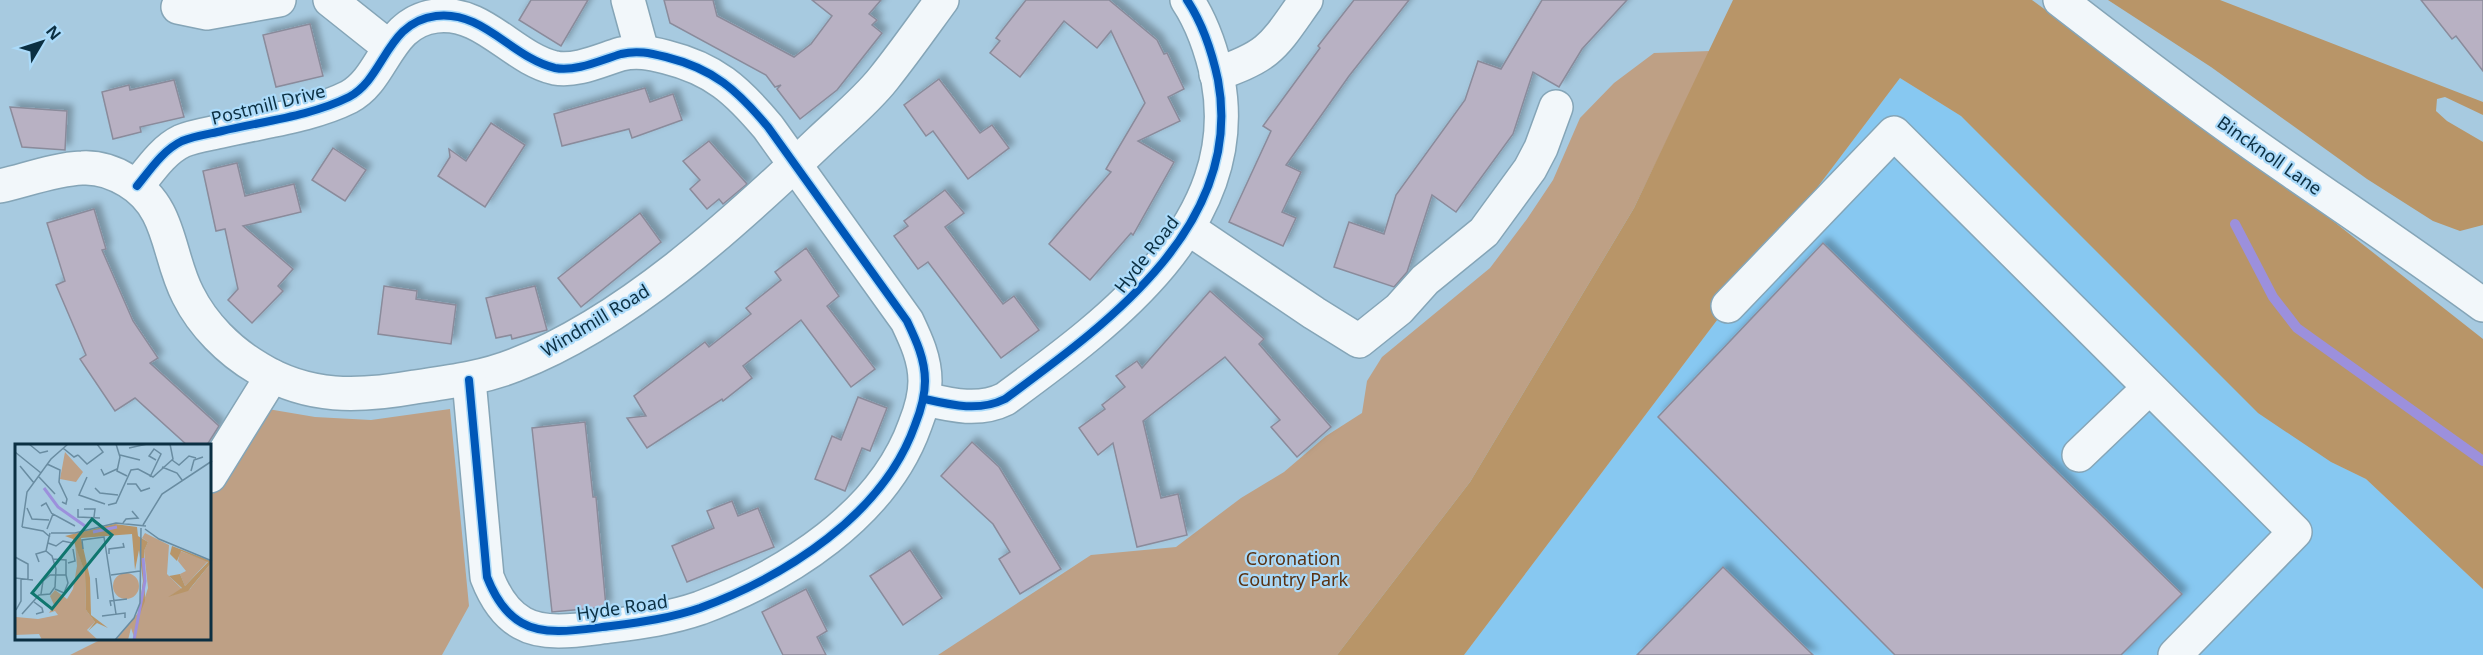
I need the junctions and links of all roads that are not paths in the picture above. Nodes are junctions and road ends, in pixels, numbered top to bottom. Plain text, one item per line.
1 (330, 0) edge
2 (628, 0) edge
3 (942, 0) edge
4 (1187, 0) edge
5 (1306, 0) edge
6 (2060, 0) edge
7 (271, 2) edge
8 (178, 7) dead end
9 (389, 47) junction
10 (642, 51) junction
11 (1216, 74) junction
12 (1556, 108) dead end
13 (795, 165) junction
14 (0, 186) edge
15 (137, 186) junction
16 (1188, 228) junction
17 (2483, 305) edge
18 (1728, 306) dead end
19 (272, 376) junction
20 (469, 380) junction
21 (2149, 388) junction
22 (925, 399) junction
23 (2079, 455) dead end
24 (212, 473) edge
25 (2175, 655) edge

1 - 9 street
2 - 10 street
3 - 13 street, Windmill Road
4 - 11 street, Hyde Road
5 - 11 street
6 - 17 street, Bincknoll Lane
7 - 8 street
9 - 10 street, Postmill Drive
9 - 15 street, Postmill Drive
10 - 13 street, Postmill Drive
11 - 16 street, Hyde Road
12 - 16 street, Hyde Road
13 - 20 street, Windmill Road
13 - 22 street, Hyde Road
14 - 15 street, Windmill Road
15 - 19 street, Windmill Road
16 - 22 street, Hyde Road
18 - 21 street
19 - 20 street, Windmill Road
19 - 24 street
20 - 22 street, Hyde Road
21 - 23 street
21 - 25 street

